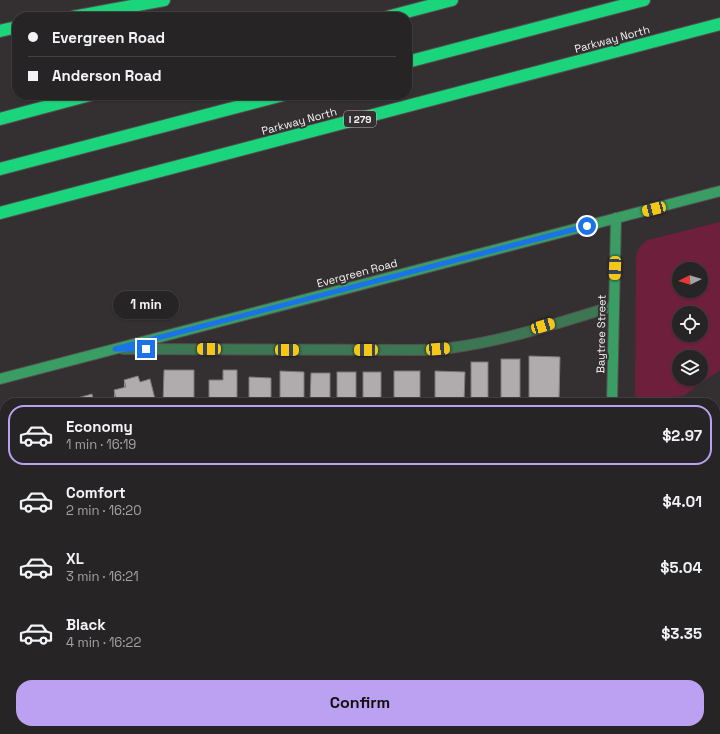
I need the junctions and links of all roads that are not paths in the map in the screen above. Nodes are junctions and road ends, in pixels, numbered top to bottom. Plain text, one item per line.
1 (164, 0) edge
2 (452, 0) edge
3 (644, 0) edge
4 (100, 12) edge
5 (406, 12) edge
6 (720, 24) edge
7 (12, 28) edge
8 (0, 31) edge
9 (412, 61) edge
10 (71, 100) edge
11 (264, 100) edge
12 (0, 119) edge
13 (0, 169) edge
14 (720, 191) edge
15 (0, 213) edge
16 (616, 218) junction
17 (614, 306) junction
18 (115, 349) junction
19 (0, 379) edge
20 (612, 398) edge

1 - 4 highway
2 - 5 highway
3 - 9 highway
6 - 15 highway, Parkway North / I 279
7 - 8 highway
10 - 12 highway
11 - 13 highway
14 - 16 main road, Evergreen Road
16 - 17 main road, Baytree Street
16 - 18 main road, Evergreen Road
17 - 18 street
17 - 20 main road, Baytree Street
18 - 19 main road, Evergreen Road

